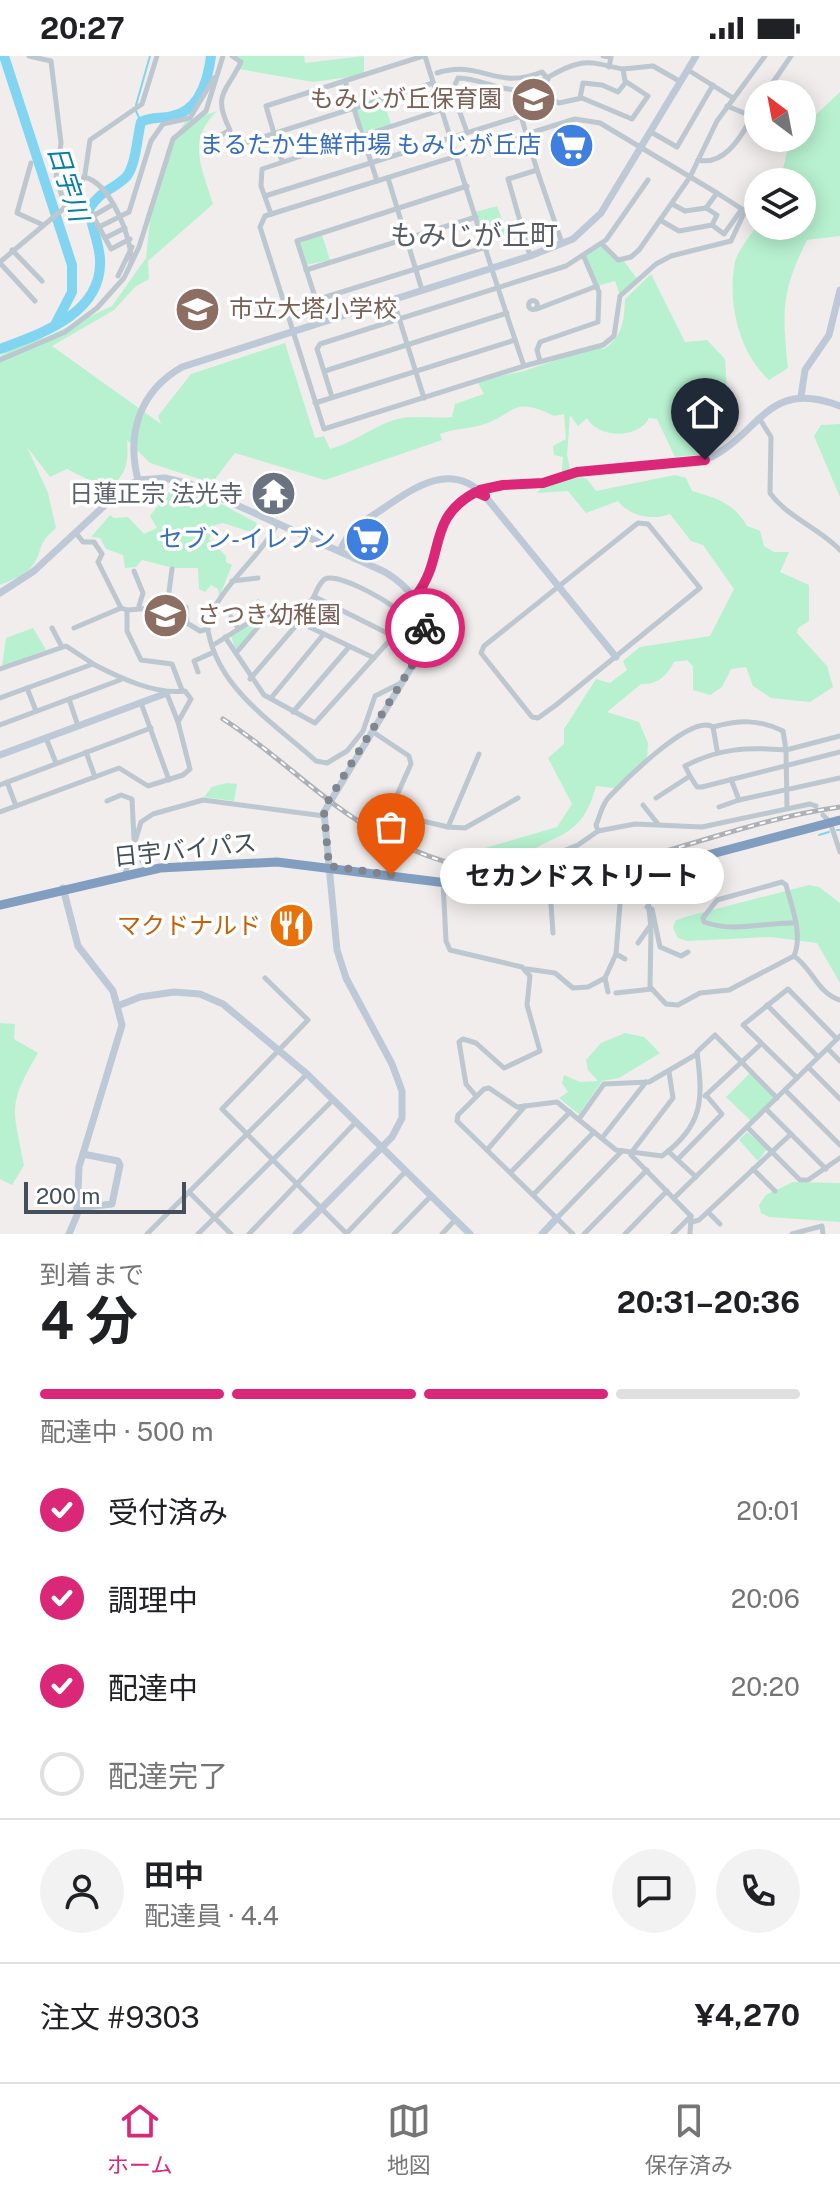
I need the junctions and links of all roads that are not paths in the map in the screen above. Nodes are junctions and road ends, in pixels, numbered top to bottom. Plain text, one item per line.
1 (29, 56) edge
2 (157, 56) edge
3 (223, 56) edge
4 (232, 56) edge
5 (424, 56) edge
6 (603, 56) edge
7 (696, 56) edge
8 (765, 56) edge
9 (791, 56) edge
10 (220, 64) junction
11 (609, 67) junction
12 (457, 69) junction
13 (623, 69) junction
14 (688, 70) junction
15 (437, 73) dead end
16 (458, 78) junction
17 (503, 79) junction
18 (547, 79) junction
19 (775, 80) edge
20 (345, 81) junction
21 (626, 82) junction
22 (681, 82) junction
23 (433, 83) junction
24 (713, 85) junction
25 (501, 89) junction
26 (518, 90) junction
27 (486, 93) dead end
28 (580, 98) junction
29 (733, 98) junction
30 (457, 104) junction
31 (727, 106) junction
32 (354, 109) junction
33 (441, 110) junction
34 (744, 113) edge
35 (521, 116) junction
36 (467, 132) junction
37 (528, 132) junction
38 (651, 132) junction
39 (744, 132) edge
40 (274, 134) junction
41 (363, 136) junction
42 (451, 138) junction
43 (214, 139) dead end
44 (235, 146) dead end
45 (642, 148) junction
46 (457, 156) junction
47 (698, 160) junction
48 (282, 161) junction
49 (31, 163) dead end
50 (371, 163) junction
51 (537, 170) junction
52 (84, 177) junction
53 (690, 177) junction
54 (388, 178) junction
55 (648, 180) dead end
56 (377, 181) junction
57 (467, 186) junction
58 (717, 193) junction
59 (265, 196) junction
60 (672, 204) junction
61 (112, 205) junction
62 (706, 208) junction
63 (397, 209) junction
64 (742, 209) junction
65 (64, 210) junction
66 (271, 214) junction
67 (118, 217) junction
68 (476, 217) junction
69 (660, 220) junction
70 (41, 224) junction
71 (712, 225) junction
72 (99, 227) junction
73 (125, 228) junction
74 (105, 238) junction
75 (406, 238) junction
76 (131, 243) junction
77 (562, 244) junction
78 (602, 244) junction
79 (486, 247) junction
80 (12, 250) junction
81 (530, 256) junction
82 (584, 257) junction
83 (0, 262) edge
84 (131, 268) junction
85 (493, 268) junction
86 (416, 269) junction
87 (306, 270) junction
88 (118, 276) dead end
89 (42, 281) dead end
90 (597, 286) junction
91 (498, 287) junction
92 (422, 290) junction
93 (840, 290) edge
94 (393, 298) junction
95 (316, 300) junction
96 (35, 301) dead end
97 (537, 309) dead end
98 (287, 310) junction
99 (507, 313) junction
100 (399, 319) junction
101 (293, 330) junction
102 (515, 340) junction
103 (407, 345) junction
104 (0, 360) edge
105 (540, 361) junction
106 (524, 366) junction
107 (325, 371) junction
108 (416, 372) junction
109 (332, 397) junction
110 (801, 397) junction
111 (424, 398) junction
112 (315, 403) junction
113 (840, 406) edge
114 (758, 417) junction
115 (138, 480) junction
116 (483, 493) junction
117 (277, 525) junction
118 (76, 533) junction
119 (840, 550) edge
120 (340, 551) junction
121 (172, 569) dead end
122 (134, 571) dead end
123 (258, 578) dead end
124 (169, 580) junction
125 (178, 580) dead end
126 (231, 581) junction
127 (559, 587) junction
128 (0, 593) edge
129 (315, 597) junction
130 (415, 597) junction
131 (258, 602) dead end
132 (139, 607) junction
133 (167, 607) junction
134 (292, 607) junction
135 (124, 609) junction
136 (270, 613) junction
137 (261, 615) junction
138 (231, 617) dead end
139 (299, 622) junction
140 (52, 628) dead end
141 (74, 628) dead end
142 (238, 628) junction
143 (208, 629) junction
144 (323, 635) junction
145 (393, 636) junction
146 (225, 637) junction
147 (215, 644) junction
148 (62, 647) junction
149 (349, 647) junction
150 (214, 652) junction
151 (236, 653) junction
152 (616, 657) junction
153 (374, 658) junction
154 (93, 664) junction
155 (0, 669) edge
156 (198, 672) dead end
157 (250, 679) junction
158 (121, 680) junction
159 (402, 683) junction
160 (27, 688) junction
161 (182, 690) junction
162 (167, 693) junction
163 (0, 698) edge
164 (271, 698) junction
165 (69, 699) junction
166 (141, 703) junction
167 (36, 711) junction
168 (293, 712) junction
169 (178, 722) junction
170 (0, 725) edge
171 (78, 726) junction
172 (713, 727) junction
173 (151, 728) junction
174 (373, 732) junction
175 (840, 736) edge
176 (46, 738) junction
177 (717, 750) junction
178 (786, 750) junction
179 (86, 752) junction
180 (840, 752) edge
181 (479, 754) dead end
182 (0, 755) edge
183 (56, 764) junction
184 (786, 767) junction
185 (690, 776) junction
186 (95, 777) junction
187 (840, 778) edge
188 (731, 779) junction
189 (169, 780) junction
190 (7, 782) junction
191 (0, 785) edge
192 (786, 792) junction
193 (518, 798) dead end
194 (656, 798) dead end
195 (739, 800) junction
196 (107, 801) dead end
197 (643, 805) dead end
198 (16, 806) junction
199 (816, 806) dead end
200 (719, 807) dead end
201 (787, 808) junction
202 (0, 812) edge
203 (324, 816) junction
204 (831, 819) edge
205 (659, 825) junction
206 (448, 827) junction
207 (598, 831) junction
208 (134, 840) junction
209 (132, 848) junction
210 (840, 852) edge
211 (540, 860) dead end
212 (329, 866) junction
213 (149, 870) junction
214 (645, 872) junction
215 (125, 874) junction
216 (622, 878) junction
217 (443, 882) junction
218 (63, 888) junction
219 (549, 889) junction
220 (0, 905) edge
221 (647, 907) junction
222 (795, 923) junction
223 (650, 925) junction
224 (553, 933) dead end
225 (638, 943) dead end
226 (688, 952) dead end
227 (616, 954) junction
228 (794, 956) junction
229 (625, 959) dead end
230 (526, 969) junction
231 (265, 978) dead end
232 (605, 978) junction
233 (652, 989) junction
234 (840, 1000) edge
235 (120, 1005) junction
236 (767, 1005) junction
237 (838, 1037) edge
238 (761, 1044) junction
239 (828, 1049) junction
240 (278, 1052) junction
241 (697, 1054) junction
242 (818, 1057) junction
243 (840, 1061) edge
244 (742, 1062) junction
245 (808, 1067) junction
246 (669, 1072) junction
247 (307, 1074) junction
248 (797, 1078) junction
249 (646, 1082) junction
250 (785, 1090) junction
251 (476, 1096) junction
252 (704, 1097) junction
253 (777, 1098) junction
254 (840, 1099) edge
255 (333, 1100) junction
256 (525, 1106) junction
257 (766, 1109) junction
258 (570, 1112) junction
259 (579, 1119) junction
260 (356, 1122) junction
261 (747, 1127) junction
262 (595, 1132) junction
263 (246, 1134) junction
264 (791, 1134) junction
265 (602, 1138) junction
266 (840, 1145) edge
267 (383, 1147) junction
268 (487, 1150) junction
269 (622, 1151) junction
270 (668, 1151) junction
271 (771, 1152) junction
272 (83, 1154) junction
273 (630, 1154) junction
274 (679, 1158) junction
275 (840, 1158) edge
276 (272, 1159) junction
277 (753, 1169) junction
278 (826, 1169) junction
279 (647, 1170) junction
280 (406, 1171) junction
281 (511, 1172) junction
282 (696, 1177) junction
283 (296, 1183) junction
284 (667, 1191) junction
285 (775, 1191) dead end
286 (189, 1192) junction
287 (534, 1194) junction
288 (431, 1196) junction
289 (674, 1198) junction
290 (77, 1208) junction
291 (321, 1208) junction
292 (708, 1212) junction
293 (215, 1218) junction
294 (557, 1218) junction
295 (691, 1219) junction
296 (455, 1220) junction
297 (720, 1224) dead end
298 (69, 1234) edge
299 (147, 1234) edge
300 (198, 1234) edge
301 (231, 1234) edge
302 (249, 1234) edge
303 (296, 1234) edge
304 (346, 1234) edge
305 (394, 1234) edge
306 (442, 1234) edge
307 (470, 1234) edge
308 (542, 1234) edge
309 (573, 1234) edge
310 (584, 1234) edge
311 (625, 1234) edge
312 (673, 1234) edge
313 (690, 1234) edge
314 (792, 1234) edge
315 (823, 1234) edge

1 - 65 street
2 - 52 street
3 - 10 street
4 - 43 street
5 - 20 street
5 - 23 street
6 - 11 street
7 - 14 street
8 - 29 street
9 - 19 street
10 - 67 street
10 - 84 street
11 - 13 street
11 - 18 street
12 - 15 street
12 - 16 street
12 - 17 street
13 - 21 street
13 - 22 street
14 - 22 street
14 - 24 street
16 - 25 street
16 - 30 street
17 - 18 street
17 - 25 street
18 - 26 street
18 - 28 street
20 - 32 street
20 - 40 street
21 - 28 street
21 - 28 street
22 - 38 street
23 - 32 street
23 - 33 street
24 - 29 street
24 - 38 street
25 - 26 street
26 - 35 street
27 - 30 street
29 - 31 street
30 - 36 street
31 - 34 street
31 - 47 street
32 - 40 street
32 - 41 street
33 - 41 street
33 - 42 street
35 - 36 street
35 - 37 street
36 - 42 street
37 - 45 street
37 - 46 street
37 - 51 street
38 - 45 street
39 - 47 street
40 - 44 street
40 - 48 street
41 - 48 street
41 - 50 street
42 - 46 street
42 - 50 street
45 - 53 street
45 - 77 street
46 - 54 street
46 - 57 street
47 - 53 street
48 - 59 street
49 - 70 street
50 - 56 street
50 - 59 street
51 - 77 street
51 - 81 street
52 - 61 street
52 - 65 street
53 - 58 street
53 - 60 street
54 - 56 street
54 - 63 street
55 - 78 street
56 - 66 street
57 - 63 street
57 - 68 street
58 - 62 street
58 - 64 street
59 - 66 street
60 - 62 street
60 - 69 street
61 - 67 street
61 - 72 street
62 - 71 street
63 - 75 street
63 - 87 street
64 - 71 street
64 - 105 street
65 - 70 street
66 - 98 street
67 - 72 street
67 - 73 street
68 - 75 street
68 - 79 street
69 - 71 street
69 - 78 street
70 - 80 street
72 - 74 street
73 - 74 street
73 - 76 street
74 - 76 street
75 - 86 street
75 - 87 street
76 - 84 street
76 - 88 street
77 - 81 street
78 - 82 street
79 - 85 street
79 - 86 street
80 - 83 street
80 - 89 street
81 - 85 street
82 - 90 street
82 - 91 street
83 - 96 street
84 - 104 street
85 - 91 street
85 - 92 street
86 - 92 street
86 - 95 street
87 - 95 street
90 - 97 street
90 - 105 street
91 - 99 street
91 - 100 street
92 - 94 street
93 - 110 street
94 - 100 street
94 - 101 street
95 - 98 street
98 - 101 street
99 - 102 street
99 - 103 street
100 - 103 street
100 - 107 street
101 - 112 street
101 - 115 street
102 - 106 street
102 - 108 street
103 - 107 street
103 - 108 street
105 - 106 street
106 - 111 street
107 - 109 street
108 - 109 street
108 - 111 street
109 - 112 street
110 - 113 street
110 - 114 street
111 - 112 street
114 - 116 street
114 - 119 street
115 - 117 street
115 - 118 street
116 - 120 street
116 - 127 street
116 - 130 street
117 - 120 street
117 - 126 street
118 - 128 street
118 - 135 street
120 - 130 street
121 - 124 street
122 - 132 street
123 - 126 street
124 - 125 street
124 - 133 street
126 - 143 street
127 - 152 street
127 - 152 street
127 - 152 street
129 - 134 street
129 - 145 street
129 - 145 street
130 - 159 street
131 - 137 street
132 - 133 street
132 - 135 street
133 - 143 street
134 - 136 street
134 - 139 street
135 - 141 street
135 - 161 street
136 - 137 street
136 - 151 street
137 - 142 street
138 - 142 street
139 - 144 street
139 - 157 street
140 - 148 street
142 - 146 street
143 - 147 street
144 - 149 street
144 - 164 street
145 - 153 street
146 - 147 street
146 - 151 street
147 - 150 street
148 - 154 street
148 - 155 street
149 - 153 street
149 - 168 street
150 - 156 street
150 - 159 street
151 - 157 street
153 - 168 street
154 - 158 street
154 - 160 street
157 - 164 street
158 - 162 street
158 - 165 street
159 - 174 street
160 - 163 street
160 - 167 street
161 - 162 street
161 - 169 street
162 - 166 street
162 - 169 street
164 - 168 street
165 - 167 street
165 - 171 street
166 - 171 street
166 - 173 street
167 - 170 street
169 - 189 street
171 - 176 street
172 - 177 street
172 - 178 street
172 - 207 street
173 - 179 street
173 - 189 street
174 - 203 street
174 - 206 street
175 - 178 street
176 - 182 street
176 - 183 street
177 - 178 street
177 - 185 street
178 - 184 street
179 - 183 street
179 - 186 street
180 - 184 street
181 - 206 street
183 - 190 street
184 - 188 street
184 - 192 street
185 - 188 street
185 - 194 street
186 - 189 street
186 - 198 street
187 - 192 street
188 - 195 street
190 - 191 street
190 - 198 street
192 - 195 street
192 - 201 street
193 - 206 street
195 - 200 street
196 - 208 street
197 - 205 street
198 - 202 street
199 - 201 street
201 - 205 street
203 - 208 street
203 - 212 street
204 - 210 street
204 - 214 highway, 日宇バイパス
205 - 207 street
207 - 211 street
208 - 209 street
209 - 213 street
209 - 215 street
212 - 213 highway, 日宇バイパス
212 - 217 highway, 日宇バイパス
212 - 267 street
213 - 215 highway, 日宇バイパス
214 - 216 highway, 日宇バイパス
214 - 221 street
215 - 218 highway, 日宇バイパス
216 - 219 highway, 日宇バイパス
216 - 227 street
217 - 219 highway, 日宇バイパス
217 - 230 street
218 - 220 highway, 日宇バイパス
218 - 235 street
219 - 224 street
221 - 223 street
221 - 226 street
222 - 222 street
222 - 228 street
223 - 225 street
223 - 233 street
227 - 229 street
227 - 232 street
228 - 233 street
228 - 234 street
230 - 232 street
230 - 251 street
231 - 240 street
232 - 233 street
235 - 240 street
235 - 272 street
236 - 237 street
236 - 238 street
236 - 242 street
237 - 239 street
238 - 244 street
238 - 248 street
239 - 242 street
239 - 243 street
240 - 247 street
240 - 263 street
241 - 244 street
241 - 246 street
241 - 252 street
242 - 245 street
244 - 252 street
244 - 253 street
245 - 248 street
245 - 254 street
246 - 249 street
246 - 273 street
247 - 255 street
247 - 263 street
248 - 250 street
249 - 259 street
249 - 265 street
250 - 253 street
250 - 266 street
251 - 256 street
251 - 268 street
252 - 270 street
252 - 274 street
253 - 257 street
255 - 260 street
255 - 276 street
256 - 258 street
256 - 268 street
257 - 261 street
257 - 264 street
258 - 259 street
258 - 281 street
259 - 262 street
260 - 267 street
260 - 283 street
261 - 271 street
261 - 282 street
262 - 265 street
262 - 287 street
263 - 276 street
263 - 286 street
264 - 271 street
264 - 278 street
265 - 269 street
267 - 280 street
267 - 291 street
268 - 281 street
269 - 273 street
269 - 294 street
270 - 273 street
270 - 274 street
271 - 277 street
271 - 278 street
272 - 290 street
272 - 290 street
273 - 279 street
274 - 282 street
275 - 278 street
276 - 283 street
276 - 293 street
277 - 285 street
277 - 292 street
279 - 284 street
279 - 310 street
280 - 288 street
280 - 304 street
281 - 287 street
282 - 289 street
283 - 291 street
283 - 302 street
284 - 289 street
284 - 311 street
286 - 293 street
286 - 299 street
287 - 294 street
288 - 296 street
288 - 305 street
289 - 295 street
290 - 298 street
291 - 303 street
291 - 304 street
292 - 295 street
292 - 297 street
293 - 300 street
293 - 301 street
294 - 308 street
294 - 309 street
295 - 312 street
295 - 313 street
296 - 306 street
296 - 307 street
314 - 315 street

